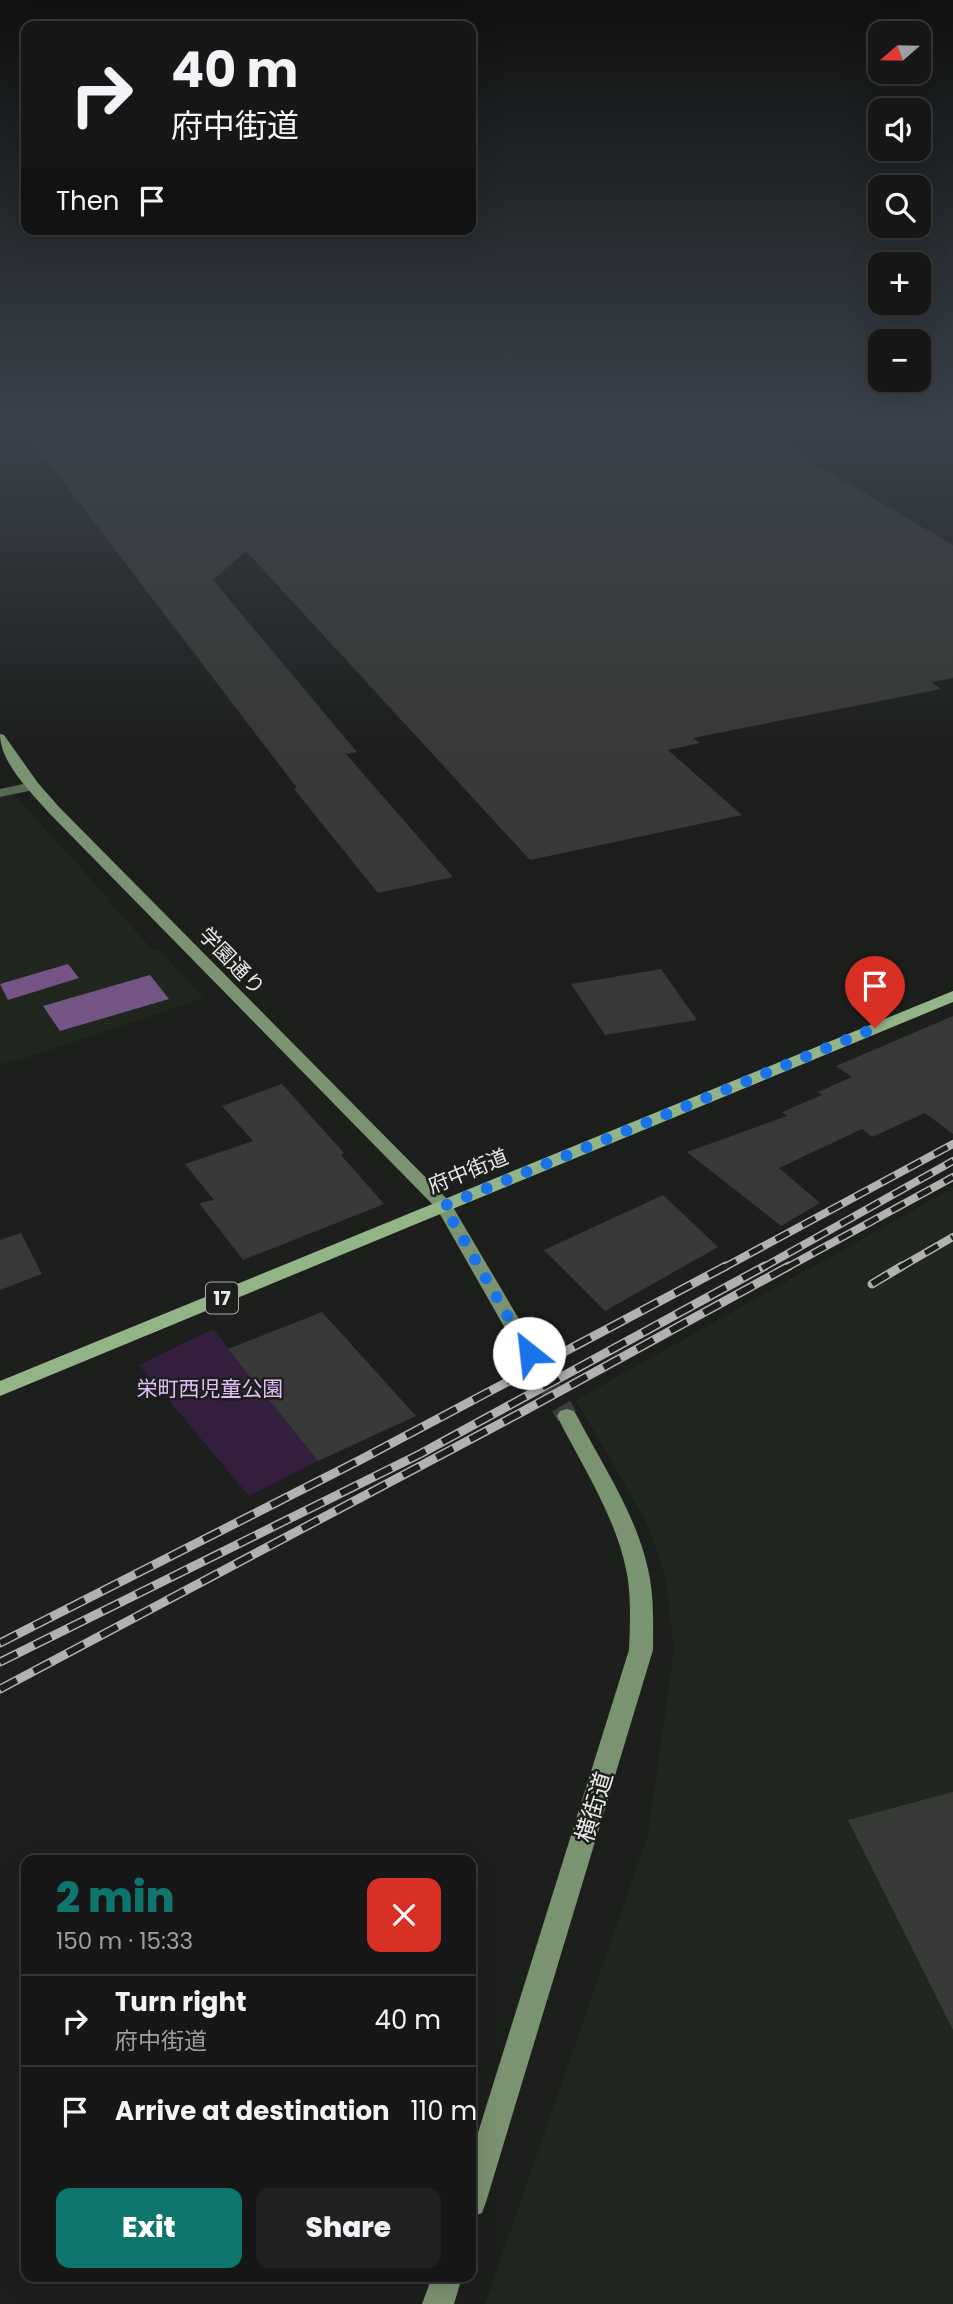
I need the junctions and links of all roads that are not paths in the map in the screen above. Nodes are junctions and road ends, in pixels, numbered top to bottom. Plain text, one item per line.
1 (0, 738) edge
2 (33, 786) junction
3 (0, 793) edge
4 (953, 996) edge
5 (444, 1206) junction
6 (529, 1353) tunnel mouth
7 (0, 1389) edge
8 (567, 1416) tunnel mouth
9 (476, 2186) edge
10 (445, 2282) edge
11 (438, 2304) edge

1 - 2 street, 学園通り
2 - 3 street
2 - 5 street, 学園通り
4 - 5 main road, 府中街道 / 17
5 - 6 street
5 - 7 main road, 府中街道 / 17
8 - 9 street, 横街道
10 - 11 street

